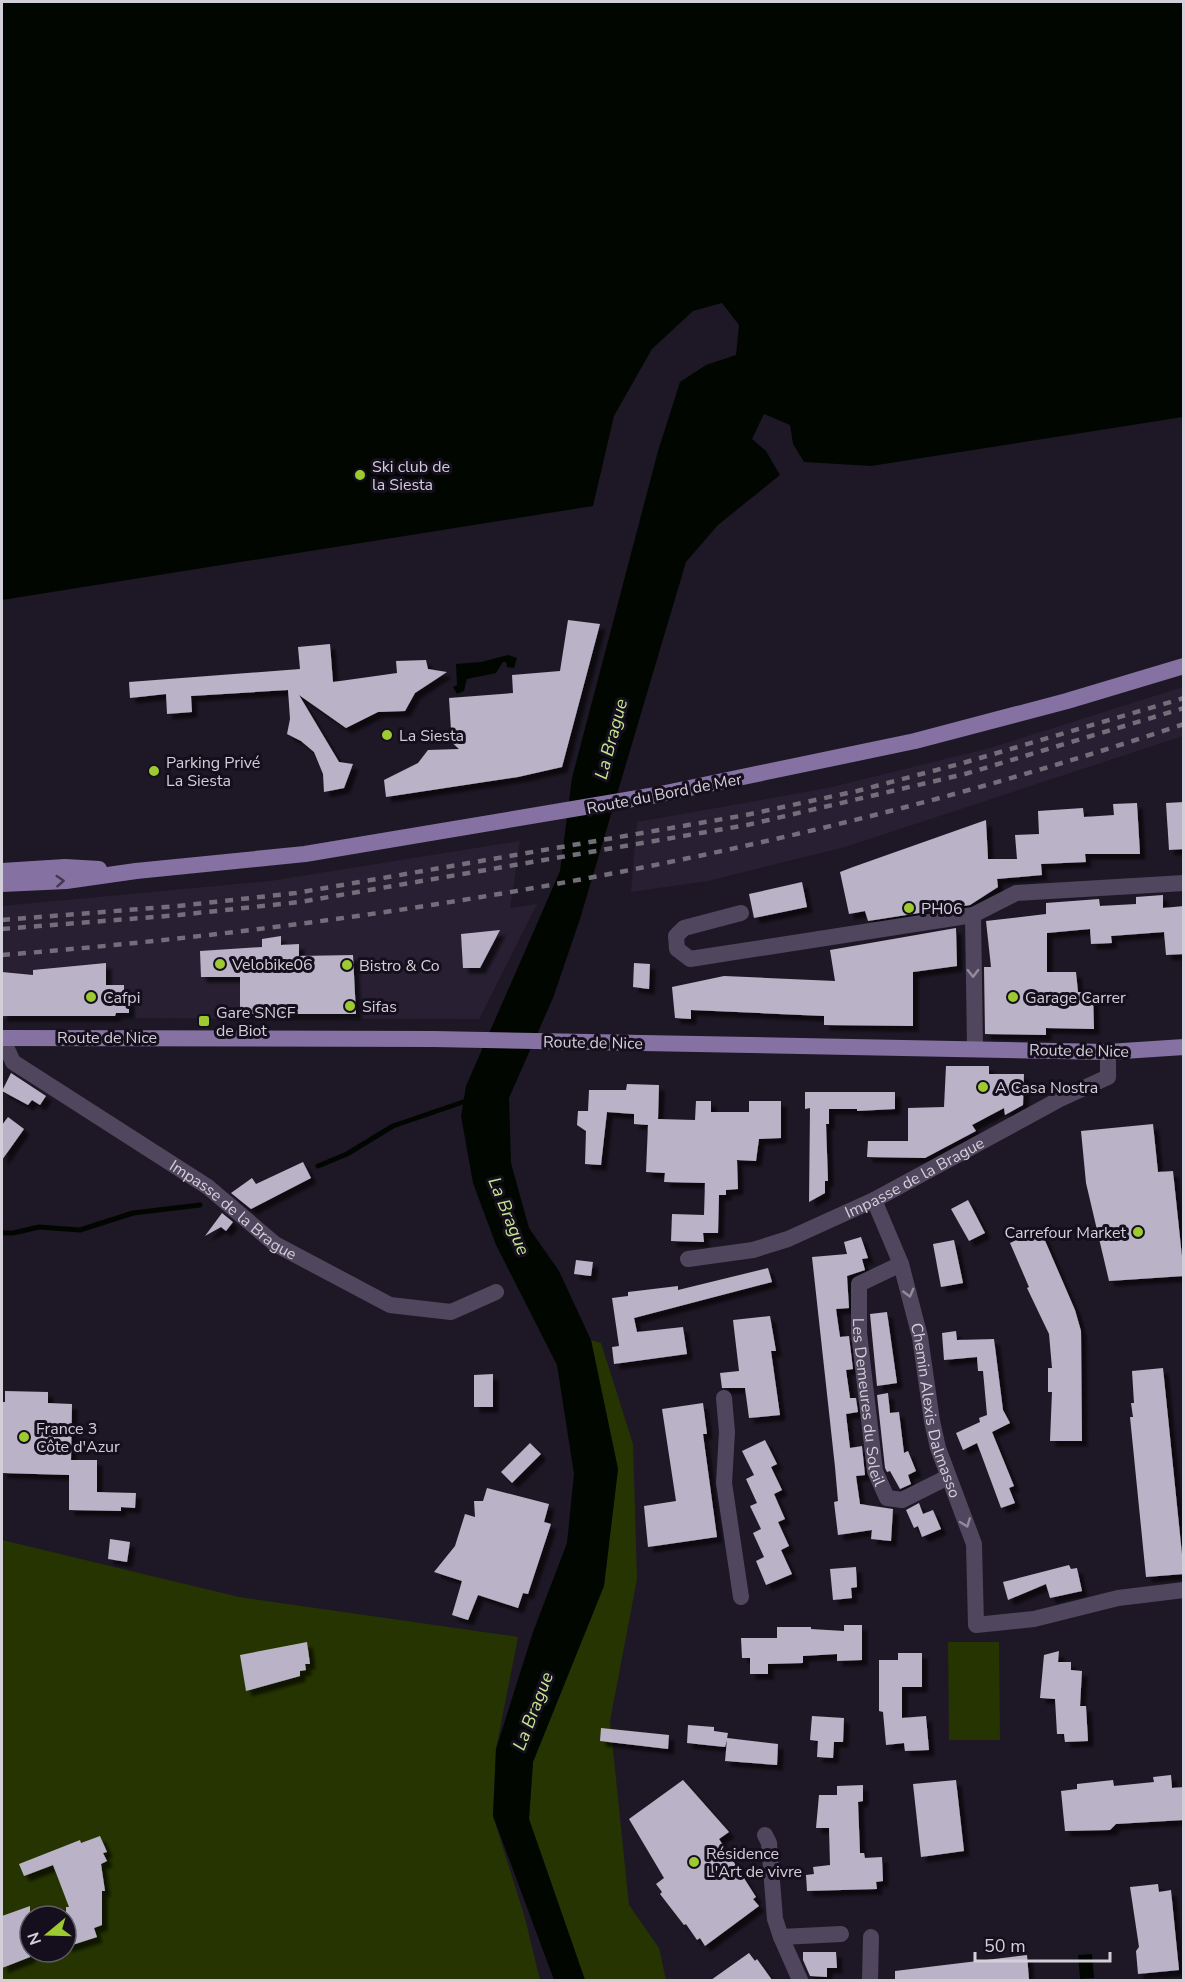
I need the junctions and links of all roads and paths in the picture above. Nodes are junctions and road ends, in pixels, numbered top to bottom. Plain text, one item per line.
1 (1184, 666) edge
2 (2, 871) edge
3 (136, 871) junction
4 (1184, 883) edge
5 (2, 884) edge
6 (741, 913) dead end
7 (973, 915) junction
8 (2, 1038) edge
9 (1184, 1047) edge
10 (975, 1048) junction
11 (1108, 1052) junction
12 (874, 1200) junction
13 (688, 1259) dead end
14 (901, 1264) junction
15 (496, 1292) dead end
16 (724, 1398) dead end
17 (948, 1477) junction
18 (1184, 1590) edge
19 (741, 1597) dead end
20 (765, 1835) dead end
21 (840, 1934) dead end
22 (781, 1937) junction
23 (871, 1937) dead end
24 (800, 1980) edge
25 (870, 1980) edge

1 - 3 main road, Route du Bord de Mer
2 - 3 main road, Route du Bord de Mer
5 -> 3 main road, Route du Bord de Mer
4 - 7 street
6 - 7 street
7 -> 10 street
8 - 10 main road, Route de Nice
8 - 15 street, Impasse de la Brague
9 - 11 main road, Route de Nice
10 - 11 main road, Route de Nice
11 - 12 street, Impasse de la Brague
12 - 13 street, Impasse de la Brague
12 - 14 street, Chemin Alexis Dalmasso
14 -> 17 street, Chemin Alexis Dalmasso
14 - 17 street, Les Demeures du Soleil
16 - 19 street
17 -> 18 street, Chemin Alexis Dalmasso
20 - 22 street
21 - 22 street
22 - 24 street
23 - 25 street

